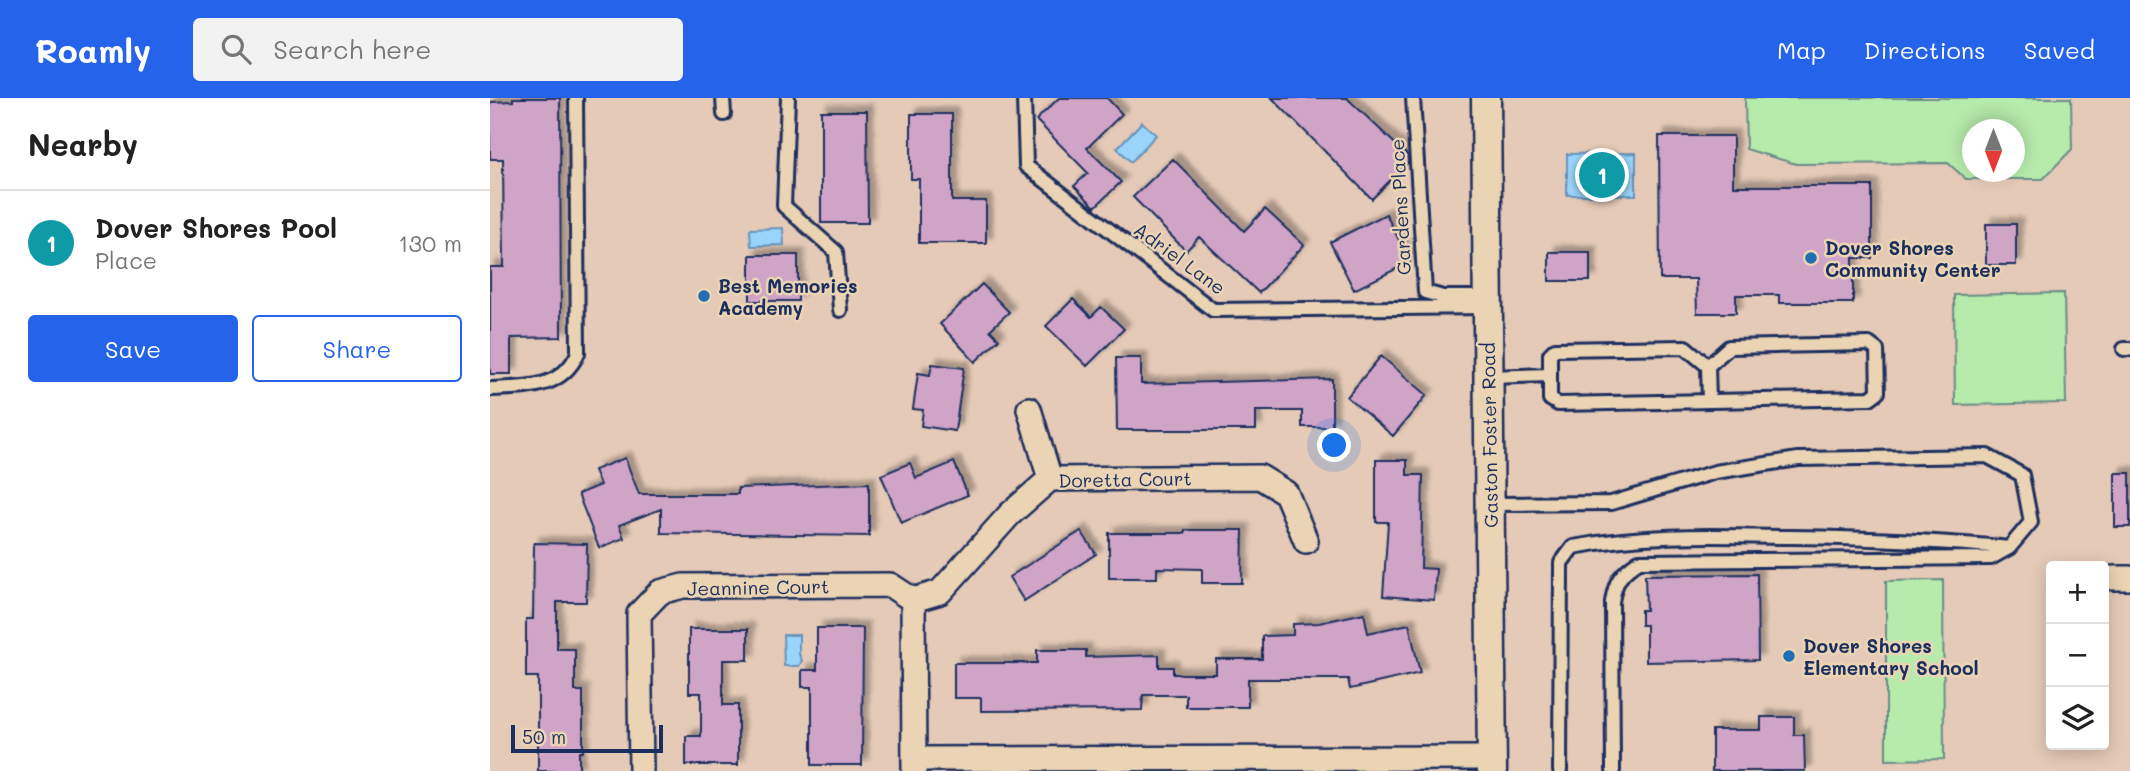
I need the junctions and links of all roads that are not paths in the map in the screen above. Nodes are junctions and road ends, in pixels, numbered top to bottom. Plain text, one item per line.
1 (576, 98) edge
2 (723, 98) edge
3 (788, 98) edge
4 (1024, 98) edge
5 (1413, 98) edge
6 (1486, 98) edge
7 (723, 114) dead end
8 (1488, 302) junction
9 (841, 310) dead end
10 (1708, 366) junction
11 (1549, 375) junction
12 (1489, 377) junction
13 (490, 389) edge
14 (1709, 401) junction
15 (1029, 409) dead end
16 (1050, 480) junction
17 (1490, 504) junction
18 (1306, 541) dead end
19 (2009, 548) junction
20 (914, 600) junction
21 (1492, 764) edge
22 (914, 765) edge
23 (641, 771) edge
24 (1560, 771) edge
25 (1613, 771) edge

1 - 13 lane
2 - 7 lane
3 - 9 lane
4 - 8 lane, Adriel Lane
5 - 8 lane, Gardens Place
6 - 8 street, Gaston Foster Road
8 - 12 street, Gaston Foster Road
10 - 11 lane
10 - 14 lane
10 - 14 lane
11 - 12 lane
11 - 14 lane
12 - 17 street, Gaston Foster Road
15 - 16 street
16 - 18 street, Doretta Court
16 - 20 street, Doretta Court
17 - 19 lane
17 - 21 street, Gaston Foster Road
19 - 24 lane
19 - 25 lane
20 - 22 street
20 - 23 street, Jeannine Court
21 - 22 street

